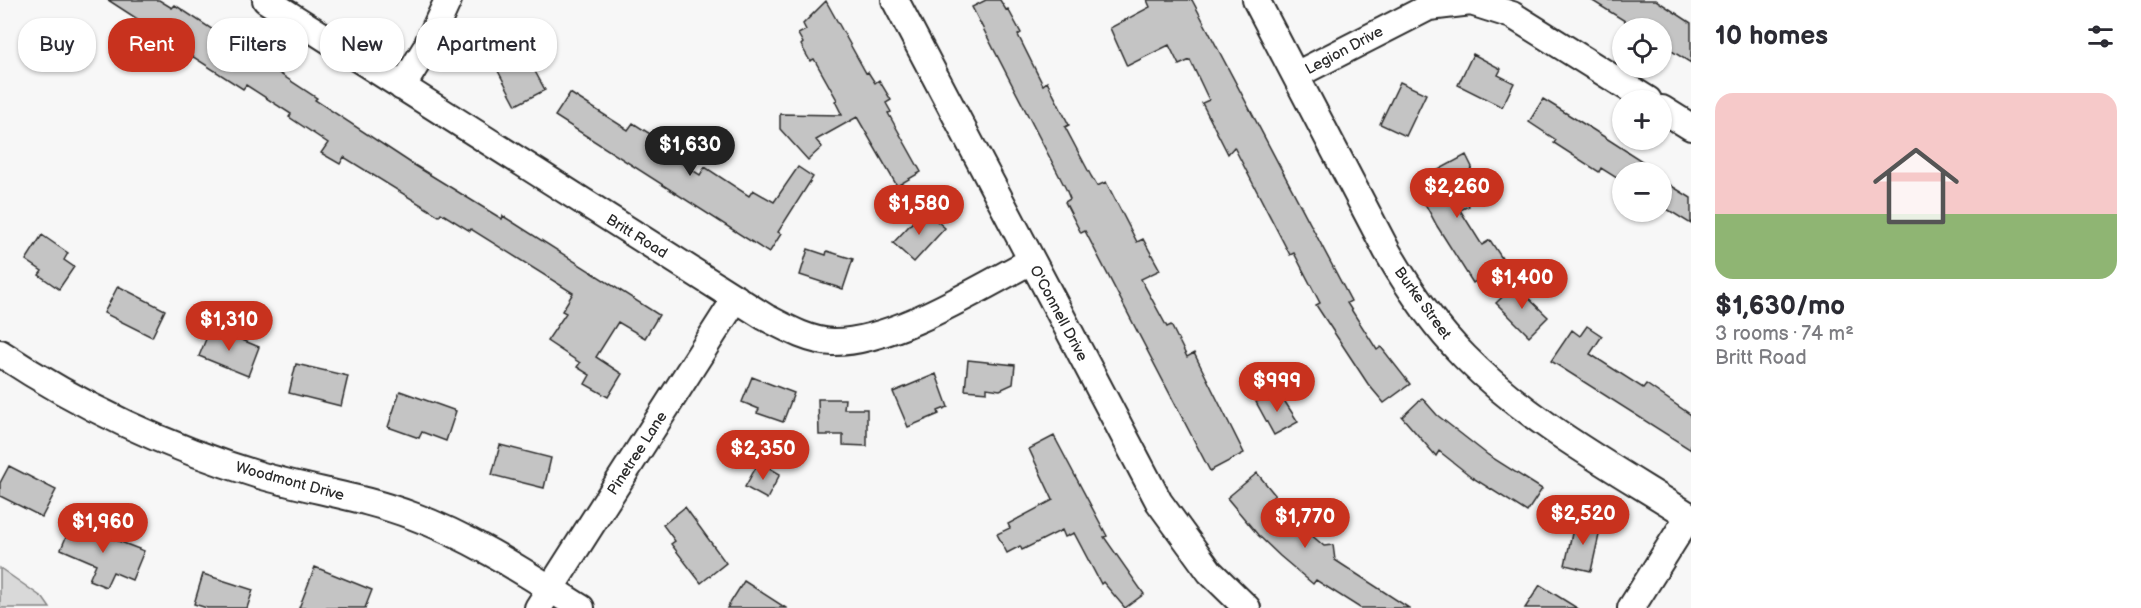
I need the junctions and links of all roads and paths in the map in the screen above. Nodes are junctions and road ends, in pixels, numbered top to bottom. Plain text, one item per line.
1 (266, 0) edge
2 (448, 0) edge
3 (895, 0) edge
4 (1256, 0) edge
5 (1296, 75) junction
6 (402, 87) junction
7 (1632, 90) edge
8 (1672, 115) edge
9 (1691, 127) edge
10 (1032, 261) junction
11 (736, 298) junction
12 (0, 353) edge
13 (1690, 516) edge
14 (544, 598) edge
15 (581, 608) edge
16 (1247, 608) edge
17 (1631, 608) edge

1 - 6 street, Britt Road
2 - 6 street
3 - 10 street, O'Connell Drive
4 - 5 street, Burke Street
5 - 7 street, Legion Drive
5 - 13 street, Burke Street
6 - 11 street, Britt Road
8 - 9 street
10 - 11 street, Britt Road
10 - 16 street, O'Connell Drive
11 - 14 street, Pinetree Lane
12 - 14 street, Woodmont Drive
13 - 17 street
14 - 15 street, Woodmont Drive

